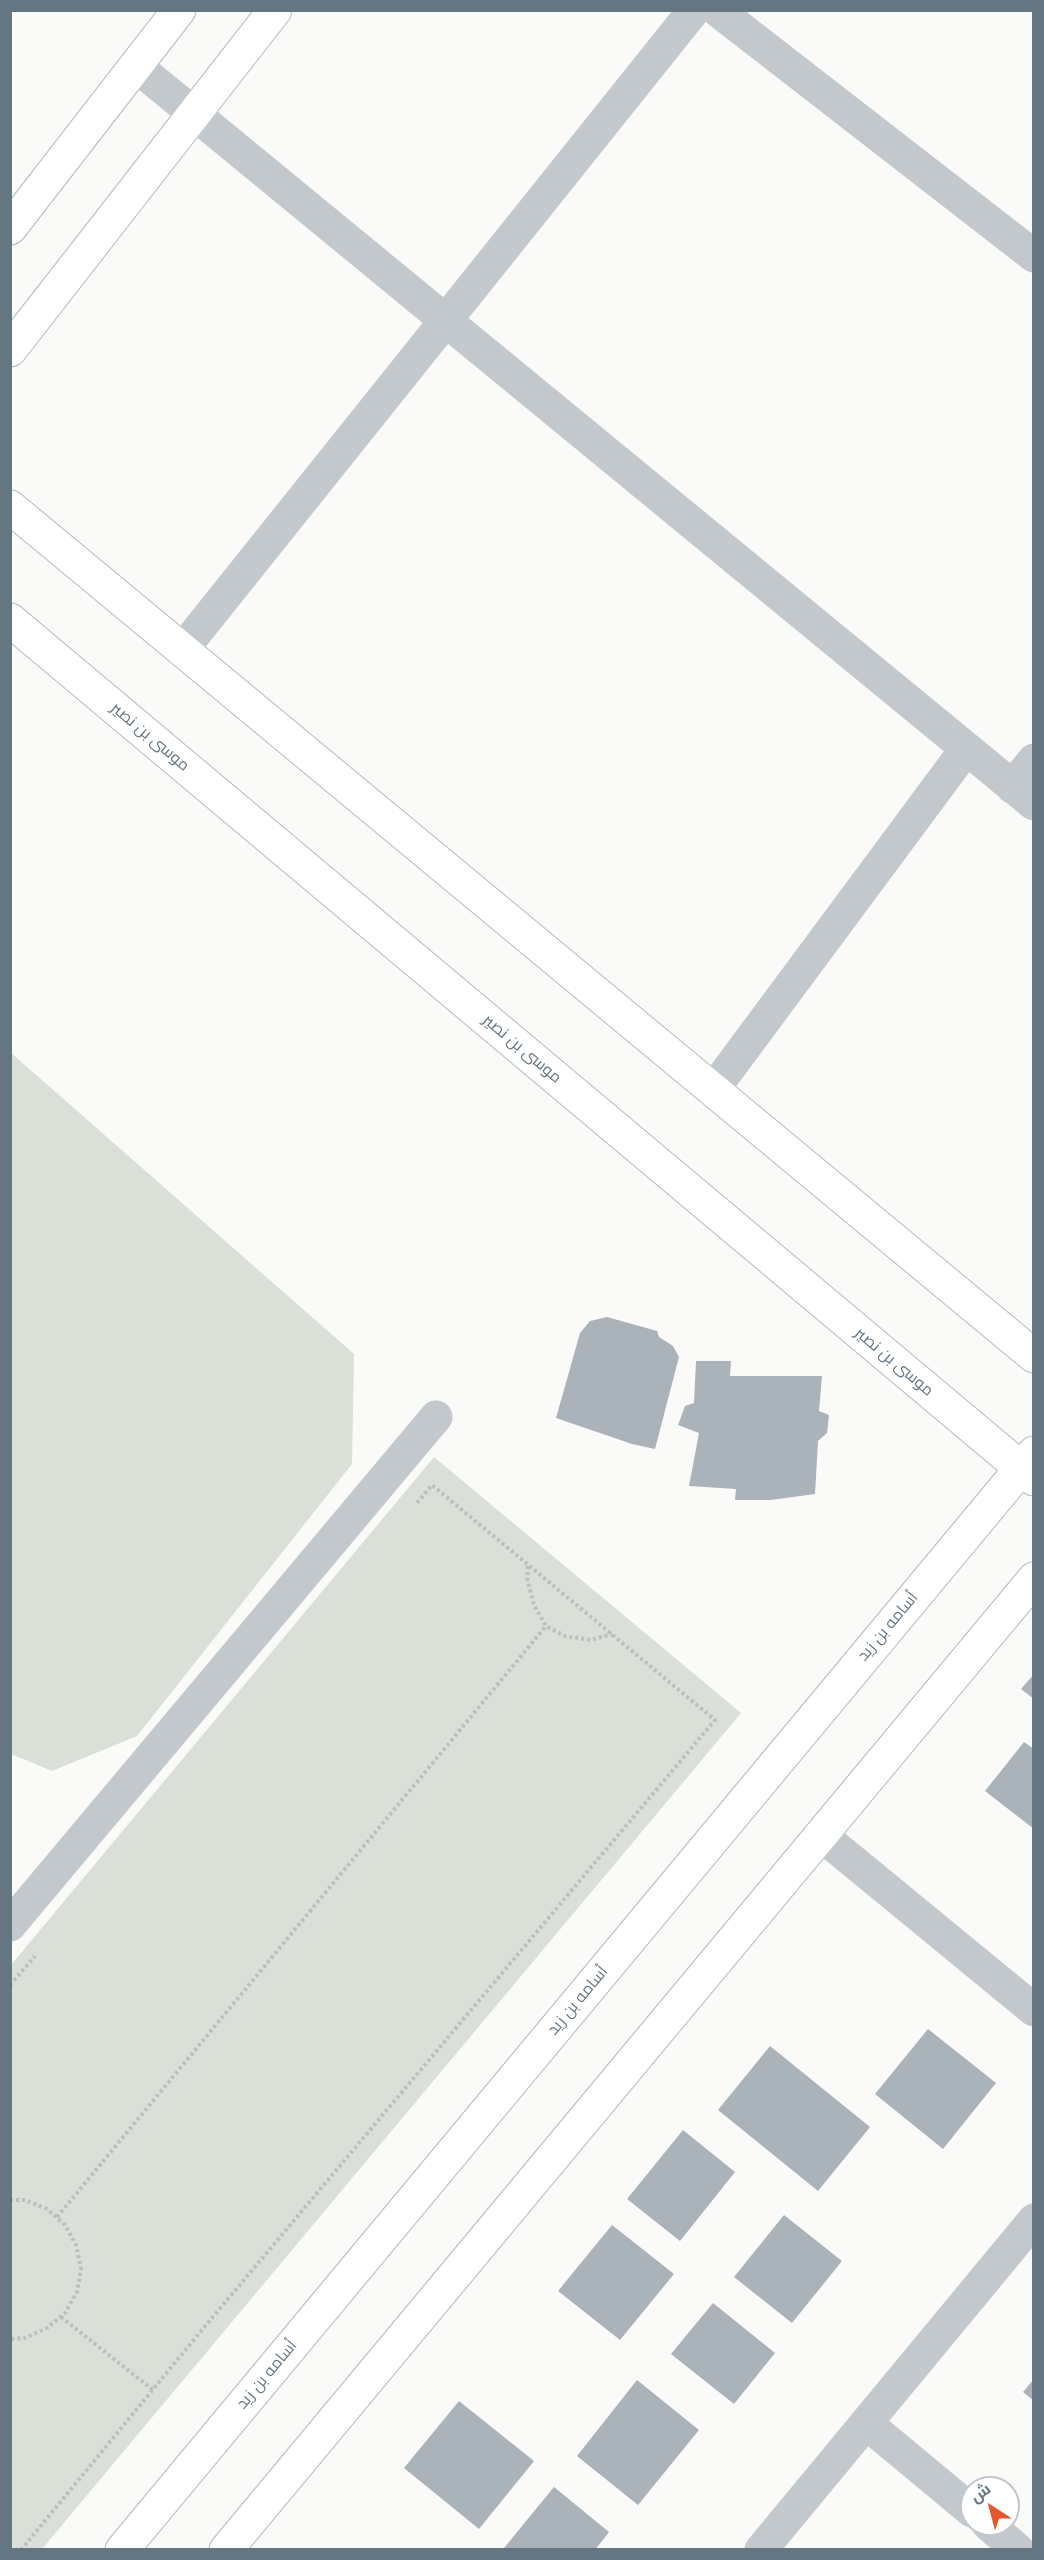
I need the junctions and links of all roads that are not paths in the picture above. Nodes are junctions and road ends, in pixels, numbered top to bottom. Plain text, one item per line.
1 (179, 10) edge
2 (275, 10) edge
3 (694, 10) edge
4 (717, 10) edge
5 (751, 21) edge
6 (136, 66) junction
7 (194, 114) junction
8 (10, 228) edge
9 (1034, 256) edge
10 (445, 321) junction
11 (10, 350) edge
12 (10, 507) edge
13 (10, 620) edge
14 (182, 650) junction
15 (966, 749) junction
16 (1034, 760) edge
17 (1023, 796) edge
18 (714, 1090) junction
19 (1034, 1356) edge
20 (436, 1417) dead end
21 (1029, 1466) edge
22 (1034, 1579) edge
23 (821, 1835) junction
24 (10, 1925) edge
25 (1034, 2010) edge
26 (1034, 2220) edge
27 (866, 2423) junction
28 (960, 2501) edge
29 (1002, 2536) edge
30 (122, 2550) edge
31 (226, 2550) edge
32 (761, 2550) edge
33 (1018, 2550) edge

1 - 6 street
2 - 7 street
3 - 10 street
4 - 5 street
5 - 9 street
6 - 7 street
6 - 8 street
7 - 10 street
7 - 11 street
10 - 14 street
10 - 15 street
12 - 14 street
13 - 21 street, موسى بن نصير
14 - 18 street
15 - 17 street
15 - 18 street
16 - 17 street
18 - 19 street
20 - 24 street
21 - 30 street, أسامه بن زيد
22 - 23 street
23 - 25 street
23 - 31 street
26 - 27 street
27 - 28 street
27 - 32 street
29 - 33 street

